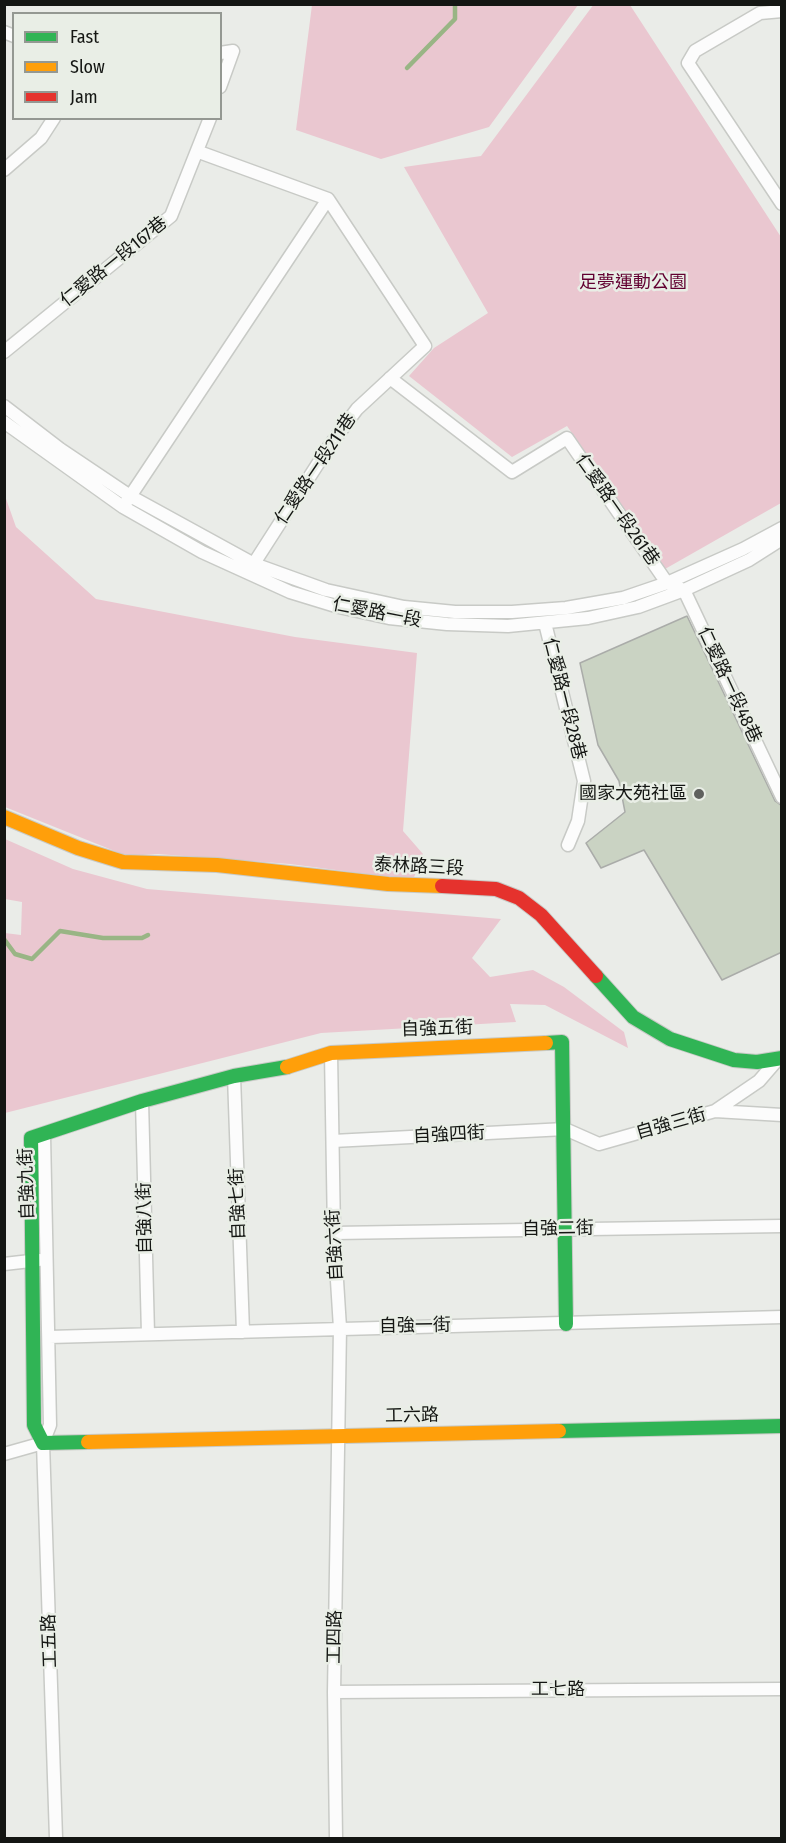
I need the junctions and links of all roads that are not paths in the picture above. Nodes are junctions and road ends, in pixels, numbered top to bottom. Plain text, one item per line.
1 (782, 11) edge
2 (222, 53) edge
3 (222, 81) edge
4 (53, 120) edge
5 (209, 120) edge
6 (199, 152) junction
7 (4, 170) edge
8 (328, 199) junction
9 (782, 204) edge
10 (4, 352) edge
11 (390, 378) junction
12 (4, 406) edge
13 (4, 422) edge
14 (130, 496) junction
15 (123, 507) junction
16 (782, 528) edge
17 (782, 539) edge
18 (250, 569) junction
19 (667, 583) junction
20 (684, 590) junction
21 (545, 623) junction
22 (782, 797) edge
23 (4, 817) edge
24 (568, 845) dead end
25 (331, 1053) junction
26 (781, 1057) edge
27 (234, 1076) junction
28 (142, 1101) junction
29 (715, 1111) junction
30 (782, 1115) edge
31 (565, 1129) junction
32 (44, 1135) junction
33 (333, 1141) junction
34 (782, 1226) edge
35 (565, 1229) junction
36 (334, 1233) junction
37 (48, 1259) junction
38 (31, 1261) junction
39 (4, 1264) edge
40 (782, 1317) edge
41 (566, 1324) junction
42 (340, 1328) junction
43 (243, 1332) junction
44 (148, 1334) junction
45 (49, 1337) junction
46 (782, 1426) edge
47 (336, 1436) junction
48 (43, 1443) junction
49 (4, 1454) edge
50 (782, 1689) edge
51 (334, 1692) junction
52 (56, 1839) edge
53 (336, 1839) edge

1 - 9 street
2 - 3 street
4 - 7 street
5 - 6 street, 仁愛路一段167巷
6 - 8 street
6 - 10 street, 仁愛路一段167巷
8 - 11 street, 仁愛路一段211巷
8 - 14 street
11 - 18 street, 仁愛路一段211巷
11 - 19 street, 仁愛路一段261巷
12 - 14 street, 仁愛路一段
13 - 15 street, 仁愛路一段
14 - 15 street
14 - 18 street, 仁愛路一段
15 - 18 street, 仁愛路一段
16 - 19 street, 仁愛路一段
17 - 20 street, 仁愛路一段
18 - 19 street, 仁愛路一段
18 - 21 street, 仁愛路一段
19 - 20 street
20 - 21 street, 仁愛路一段
20 - 22 street, 仁愛路一段48巷
21 - 24 street, 仁愛路一段28巷
23 - 26 street, 泰林路三段
25 - 27 street, 自強五街
25 - 31 street, 自強五街
25 - 33 street, 自強六街
26 - 29 street
27 - 28 street, 自強五街
27 - 43 street, 自強七街
28 - 32 street, 自強五街
28 - 44 street, 自強八街
29 - 30 street, 自強三街
29 - 31 street, 自強三街
31 - 33 street, 自強四街
31 - 35 street, 自強五街
32 - 37 street, 自強九街
32 - 38 street, 自強九街
33 - 36 street, 自強六街
34 - 35 street, 自強二街
35 - 36 street, 自強二街
35 - 41 street, 自強五街
36 - 42 street, 自強六街
37 - 38 street
37 - 45 street, 自強九街
38 - 39 street
38 - 48 street, 自強九街
40 - 41 street, 自強一街
41 - 42 street, 自強一街
42 - 43 street, 自強一街
42 - 47 street, 自強六街
43 - 44 street, 自強一街
44 - 45 street, 自強一街
45 - 48 street, 自強九街
46 - 47 street, 工六路
47 - 48 street, 工六路
47 - 51 street, 工四路
48 - 49 street
48 - 52 street, 工五路
50 - 51 street, 工七路
51 - 53 street, 工四路

